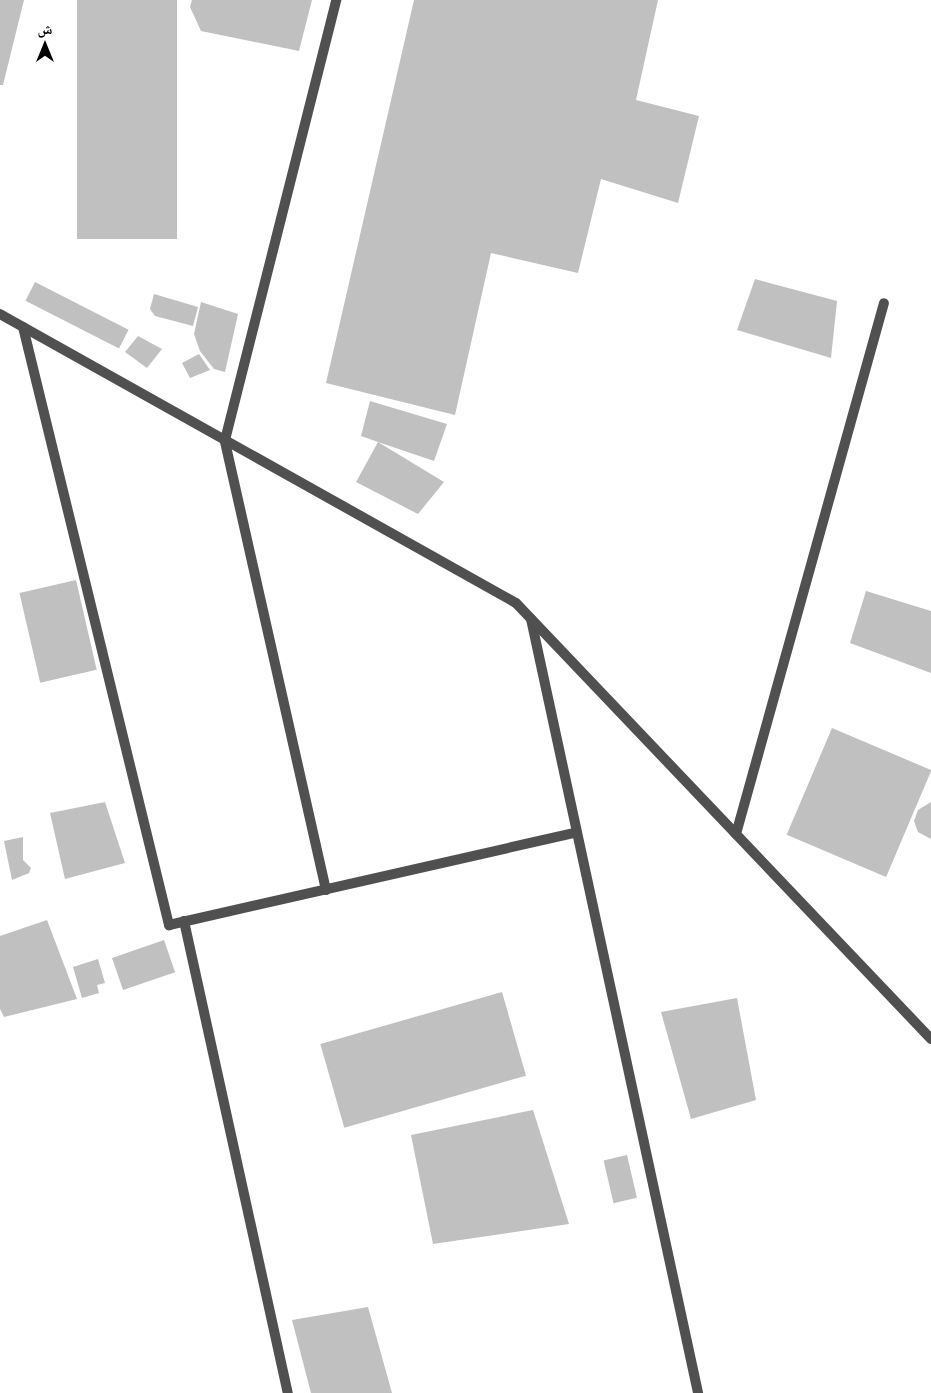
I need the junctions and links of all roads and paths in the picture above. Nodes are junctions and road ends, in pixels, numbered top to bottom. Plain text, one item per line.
1 (336, 0) edge
2 (884, 303) dead end
3 (0, 314) edge
4 (22, 327) junction
5 (225, 440) junction
6 (530, 618) junction
7 (576, 832) junction
8 (736, 834) junction
9 (326, 890) junction
10 (184, 921) junction
11 (931, 1039) edge
12 (288, 1393) edge
13 (698, 1393) edge

1 - 5 street
2 - 8 street
3 - 4 street
4 - 5 street
4 - 10 street
5 - 6 street
5 - 9 street
6 - 7 street
6 - 8 street
7 - 9 street
7 - 13 street
8 - 11 street
9 - 10 street
10 - 12 street

